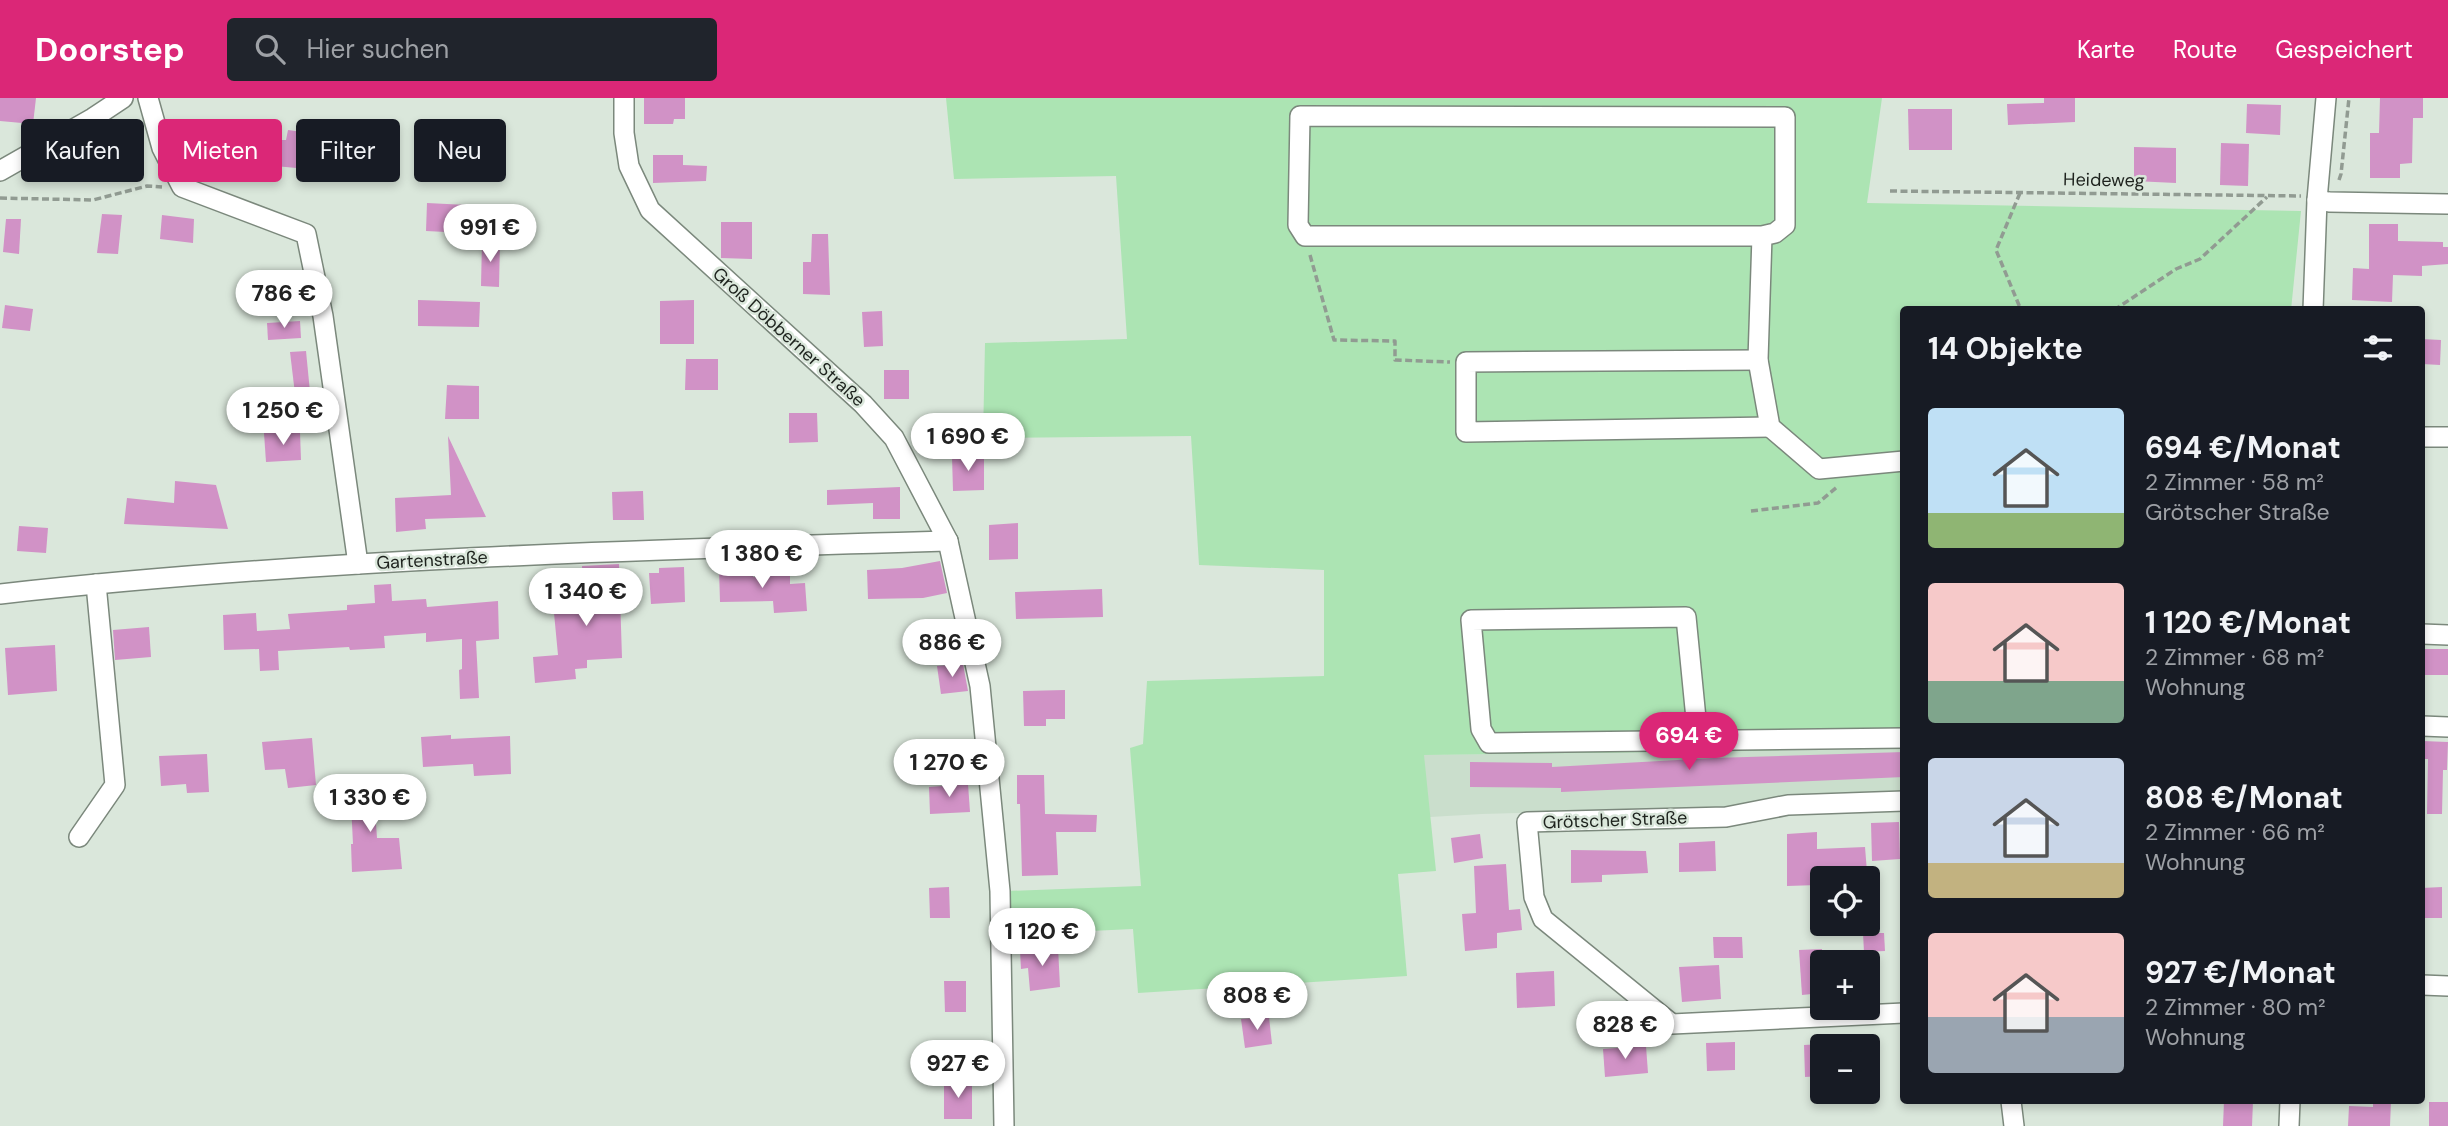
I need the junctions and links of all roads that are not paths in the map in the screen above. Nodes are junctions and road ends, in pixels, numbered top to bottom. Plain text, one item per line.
1 (123, 98) edge
2 (148, 98) edge
3 (624, 98) edge
4 (2326, 98) edge
5 (0, 171) edge
6 (2317, 200) junction
7 (2448, 204) edge
8 (1762, 236) junction
9 (2313, 306) edge
10 (1758, 360) junction
11 (1770, 427) junction
12 (2448, 437) edge
13 (2425, 438) edge
14 (1900, 461) edge
15 (948, 541) junction
16 (358, 564) junction
17 (96, 584) junction
18 (0, 594) edge
19 (2425, 634) edge
20 (2448, 635) edge
21 (2425, 726) edge
22 (2448, 727) edge
23 (1900, 738) edge
24 (1698, 739) junction
25 (1900, 801) edge
26 (79, 837) dead end
27 (2425, 985) edge
28 (2448, 986) edge
29 (1900, 1013) edge
30 (2290, 1104) edge
31 (1004, 1126) edge
32 (2289, 1126) edge

1 - 5 street
2 - 16 street
3 - 15 street, Groß Döbberner Straße
4 - 6 street
6 - 7 street
6 - 9 street
8 - 8 street
8 - 10 street
10 - 11 street
10 - 11 street
11 - 14 street
12 - 13 street
15 - 16 street, Gartenstraße
15 - 31 street, Groß Döbberner Straße
16 - 17 street, Gartenstraße
17 - 18 street, Gartenstraße
17 - 26 street
19 - 20 street
21 - 22 street
23 - 24 street
24 - 24 street
25 - 29 street, Grötscher Straße
27 - 28 street
30 - 32 street

